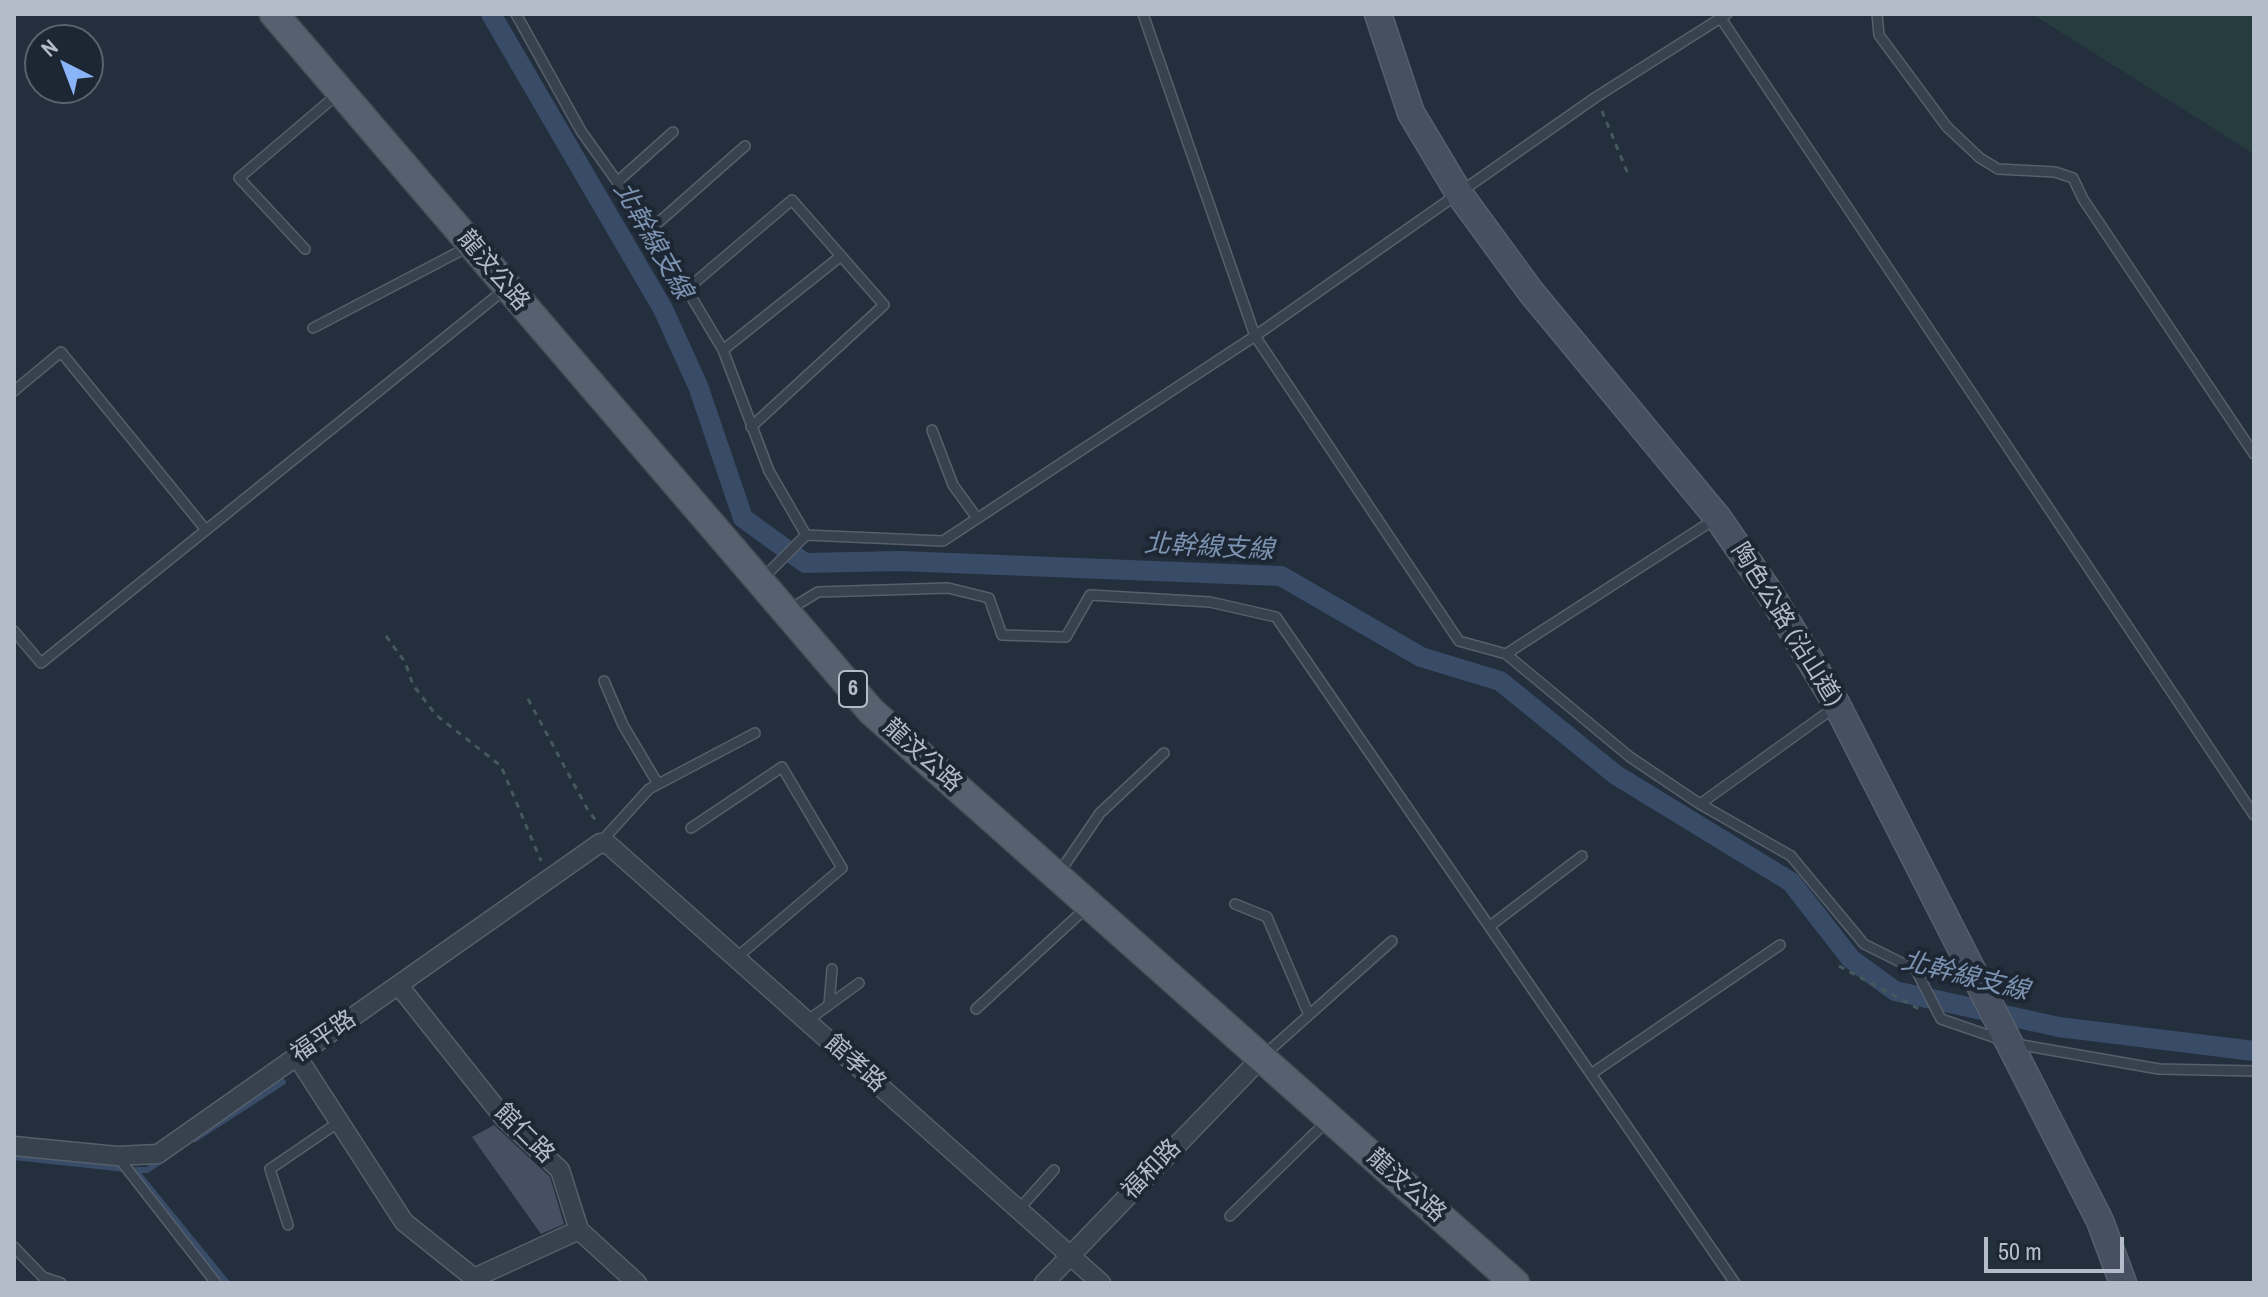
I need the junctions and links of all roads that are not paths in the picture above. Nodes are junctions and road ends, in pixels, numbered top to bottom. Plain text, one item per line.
1 (274, 14) edge
2 (516, 14) edge
3 (1143, 14) edge
4 (1378, 14) edge
5 (1877, 14) edge
6 (1722, 15) edge
7 (340, 92) junction
8 (673, 132) dead end
9 (745, 146) dead end
10 (617, 182) junction
11 (1460, 195) junction
12 (651, 229) junction
13 (471, 245) junction
14 (305, 249) dead end
15 (841, 256) junction
16 (506, 288) junction
17 (687, 289) junction
18 (313, 328) dead end
19 (1255, 336) junction
20 (723, 350) junction
21 (14, 391) edge
22 (751, 427) junction
23 (932, 430) dead end
24 (2254, 454) edge
25 (977, 518) junction
26 (1718, 518) junction
27 (206, 530) junction
28 (806, 535) junction
29 (759, 582) junction
30 (785, 612) junction
31 (14, 631) edge
32 (1506, 654) junction
33 (604, 681) dead end
34 (1837, 705) junction
35 (755, 733) dead end
36 (1164, 753) dead end
37 (658, 784) junction
38 (1700, 804) junction
39 (2254, 815) edge
40 (691, 828) dead end
41 (606, 841) junction
42 (1582, 856) dead end
43 (1057, 876) junction
44 (1235, 904) dead end
45 (1089, 905) junction
46 (1490, 926) junction
47 (1392, 941) dead end
48 (1780, 945) dead end
49 (736, 958) junction
50 (832, 969) dead end
51 (859, 983) dead end
52 (400, 987) junction
53 (829, 1005) junction
54 (976, 1009) dead end
55 (1309, 1015) junction
56 (807, 1021) junction
57 (2010, 1043) junction
58 (296, 1055) junction
59 (1261, 1058) junction
60 (2254, 1071) edge
61 (1591, 1074) junction
62 (1330, 1118) junction
63 (339, 1122) junction
64 (14, 1146) edge
65 (117, 1156) junction
66 (1054, 1170) dead end
67 (1019, 1209) junction
68 (1230, 1216) dead end
69 (288, 1225) dead end
70 (579, 1230) junction
71 (14, 1247) edge
72 (1069, 1254) junction
73 (61, 1283) edge
74 (216, 1283) edge
75 (637, 1283) edge
76 (1044, 1283) edge
77 (1101, 1283) edge
78 (1515, 1283) edge
79 (1735, 1283) edge
80 (2123, 1283) edge

1 - 7 main road, 龍汶公路 / 6
2 - 10 lane
3 - 19 lane
4 - 11 main road, 陶色公路 (沿山道)
5 - 24 lane
6 - 11 lane
6 - 39 lane
7 - 13 main road, 龍汶公路 / 6
7 - 14 lane
8 - 10 lane
9 - 12 lane
10 - 12 lane
11 - 19 lane
11 - 26 main road, 陶色公路 (沿山道)
12 - 17 lane
13 - 16 main road, 龍汶公路 / 6
13 - 18 lane
15 - 17 lane
15 - 20 lane
15 - 22 lane
16 - 27 lane
16 - 29 main road, 龍汶公路 / 6
17 - 20 lane
19 - 25 lane
19 - 32 lane
20 - 22 lane
21 - 27 lane
22 - 28 lane
23 - 25 lane
25 - 28 lane
26 - 32 lane
26 - 34 main road, 陶色公路 (沿山道)
27 - 31 lane
28 - 29 lane
29 - 30 main road, 龍汶公路 / 6
30 - 43 main road, 龍汶公路 / 6
30 - 46 lane
32 - 38 lane
33 - 37 lane
34 - 38 lane
34 - 57 main road, 陶色公路 (沿山道)
35 - 37 lane
36 - 43 lane
37 - 41 lane
38 - 57 lane
40 - 49 lane
41 - 49 street, 館孝路
41 - 52 street, 福平路
42 - 46 lane
43 - 45 main road, 龍汶公路 / 6
44 - 55 lane
45 - 54 lane
45 - 59 main road, 龍汶公路 / 6
46 - 61 lane
47 - 55 lane
48 - 61 lane
49 - 56 street, 館孝路
50 - 53 lane
51 - 53 lane
52 - 58 street, 福平路
52 - 70 street, 館仁路
53 - 56 lane
55 - 59 lane
56 - 67 street, 館孝路
57 - 60 lane
57 - 80 main road, 陶色公路 (沿山道)
58 - 63 street
58 - 65 street, 福平路
59 - 62 main road, 龍汶公路 / 6
59 - 72 street, 福和路
61 - 79 lane
62 - 68 lane
62 - 78 main road, 龍汶公路 / 6
63 - 69 lane
63 - 70 street
64 - 65 street, 福平路
65 - 74 lane
66 - 67 lane
67 - 72 street, 館孝路
70 - 75 street
71 - 73 lane
72 - 76 street, 福和路
72 - 77 street, 館孝路

